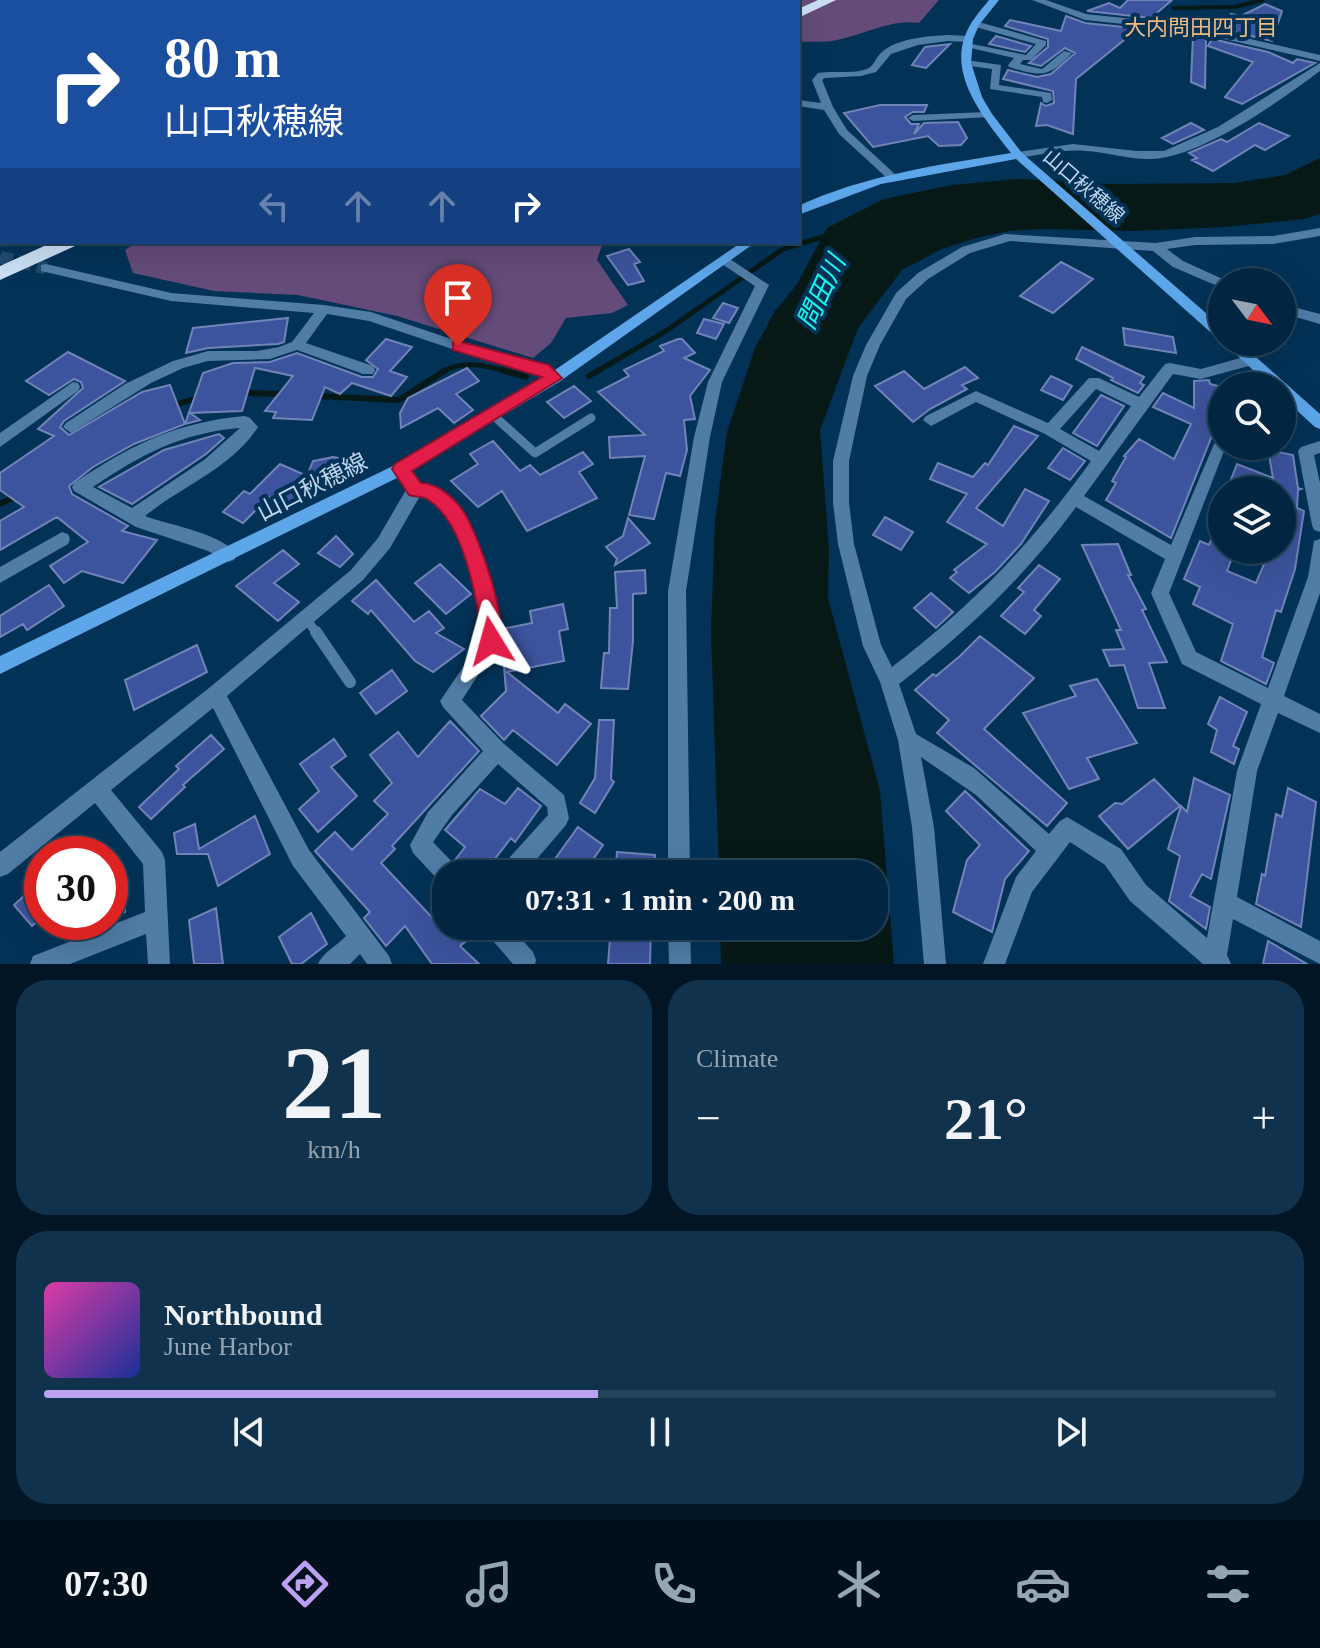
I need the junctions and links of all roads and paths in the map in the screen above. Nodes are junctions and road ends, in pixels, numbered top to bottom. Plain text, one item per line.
1 (829, 0) edge
2 (994, 0) edge
3 (1037, 0) edge
4 (800, 13) edge
5 (975, 24) junction
6 (1044, 30) dead end
7 (1031, 39) junction
8 (968, 42) junction
9 (1067, 53) dead end
10 (1020, 58) junction
11 (1320, 58) edge
12 (966, 63) junction
13 (1320, 66) edge
14 (1047, 95) dead end
15 (800, 103) edge
16 (828, 107) junction
17 (987, 115) junction
18 (913, 118) dead end
19 (1018, 155) junction
20 (892, 177) junction
21 (800, 210) edge
22 (1320, 232) edge
23 (1117, 241) junction
24 (30, 244) edge
25 (64, 244) edge
26 (744, 244) edge
27 (1156, 247) junction
28 (0, 258) edge
29 (724, 259) junction
30 (46, 268) tunnel mouth
31 (0, 274) edge
32 (1208, 278) edge
33 (324, 309) junction
34 (1296, 312) edge
35 (1320, 319) edge
36 (1208, 322) edge
37 (297, 345) junction
38 (1246, 356) edge
39 (1251, 360) junction
40 (368, 370) dead end
41 (1264, 372) edge
42 (554, 378) junction
43 (73, 387) dead end
44 (1296, 401) edge
45 (1140, 404) junction
46 (494, 416) junction
47 (591, 418) dead end
48 (931, 420) dead end
49 (1320, 423) edge
50 (71, 427) dead end
51 (1050, 430) junction
52 (0, 441) edge
53 (1320, 447) edge
54 (1100, 459) junction
55 (1214, 460) edge
56 (401, 469) junction
57 (415, 490) junction
58 (1071, 497) junction
59 (132, 517) junction
60 (1320, 525) edge
61 (62, 539) dead end
62 (1320, 546) edge
63 (228, 555) junction
64 (1176, 556) junction
65 (0, 576) edge
66 (1318, 578) edge
67 (306, 618) junction
68 (0, 665) edge
69 (889, 681) junction
70 (350, 682) dead end
71 (216, 694) junction
72 (1272, 699) junction
73 (1320, 724) edge
74 (908, 740) junction
75 (496, 750) junction
76 (96, 788) junction
77 (1049, 848) junction
78 (435, 860) edge
79 (522, 860) edge
80 (679, 860) edge
81 (0, 866) edge
82 (1227, 904) junction
83 (156, 919) junction
84 (360, 937) junction
85 (507, 940) edge
86 (679, 940) edge
87 (1320, 953) edge
88 (525, 960) dead end
89 (1218, 962) edge
90 (41, 964) edge
91 (159, 964) edge
92 (329, 964) edge
93 (381, 964) edge
94 (680, 964) edge
95 (935, 964) edge
96 (994, 964) edge

1 - 4 highway
2 - 5 main road
3 - 11 street
5 - 7 street
5 - 8 main road
6 - 7 street
7 - 10 street
8 - 10 street
8 - 12 main road
8 - 16 street
9 - 10 street
12 - 14 street
12 - 17 main road
13 - 19 street
15 - 16 street
16 - 20 street
17 - 18 street
17 - 19 main road
19 - 20 main road, 山口秋穂線
19 - 23 main road, 山口秋穂線
20 - 21 main road, 山口秋穂線
22 - 27 street
23 - 27 street
23 - 36 main road, 山口秋穂線
23 - 69 street
24 - 28 highway
25 - 31 highway
26 - 29 main road, 山口秋穂線
27 - 32 street
29 - 42 main road, 山口秋穂線
29 - 80 street
30 - 33 street
33 - 37 street
33 - 42 street
34 - 35 street
37 - 40 street
37 - 50 street
38 - 39 main road
39 - 41 main road
39 - 45 street
42 - 46 main road, 山口秋穂線
43 - 52 street
44 - 49 main road
45 - 51 street
45 - 54 street
46 - 47 lane
46 - 56 main road, 山口秋穂線
48 - 51 street
51 - 54 street
53 - 60 street
54 - 58 street
55 - 64 street
56 - 57 street
56 - 63 main road, 山口秋穂線
57 - 67 street
57 - 75 street
58 - 64 street
58 - 69 street
59 - 59 street
59 - 63 street
61 - 65 street
62 - 66 street
63 - 68 main road, 山口秋穂線
64 - 72 street
66 - 72 street
67 - 70 lane
67 - 71 street
69 - 74 street
71 - 76 street
71 - 84 street
72 - 73 street
72 - 82 street
74 - 77 street
74 - 95 street
75 - 78 street
75 - 79 street
76 - 81 street
76 - 83 street
77 - 89 street
77 - 96 street
82 - 87 street
82 - 89 street
83 - 90 street
83 - 91 street
84 - 92 street
84 - 93 street
85 - 88 street
86 - 94 street

